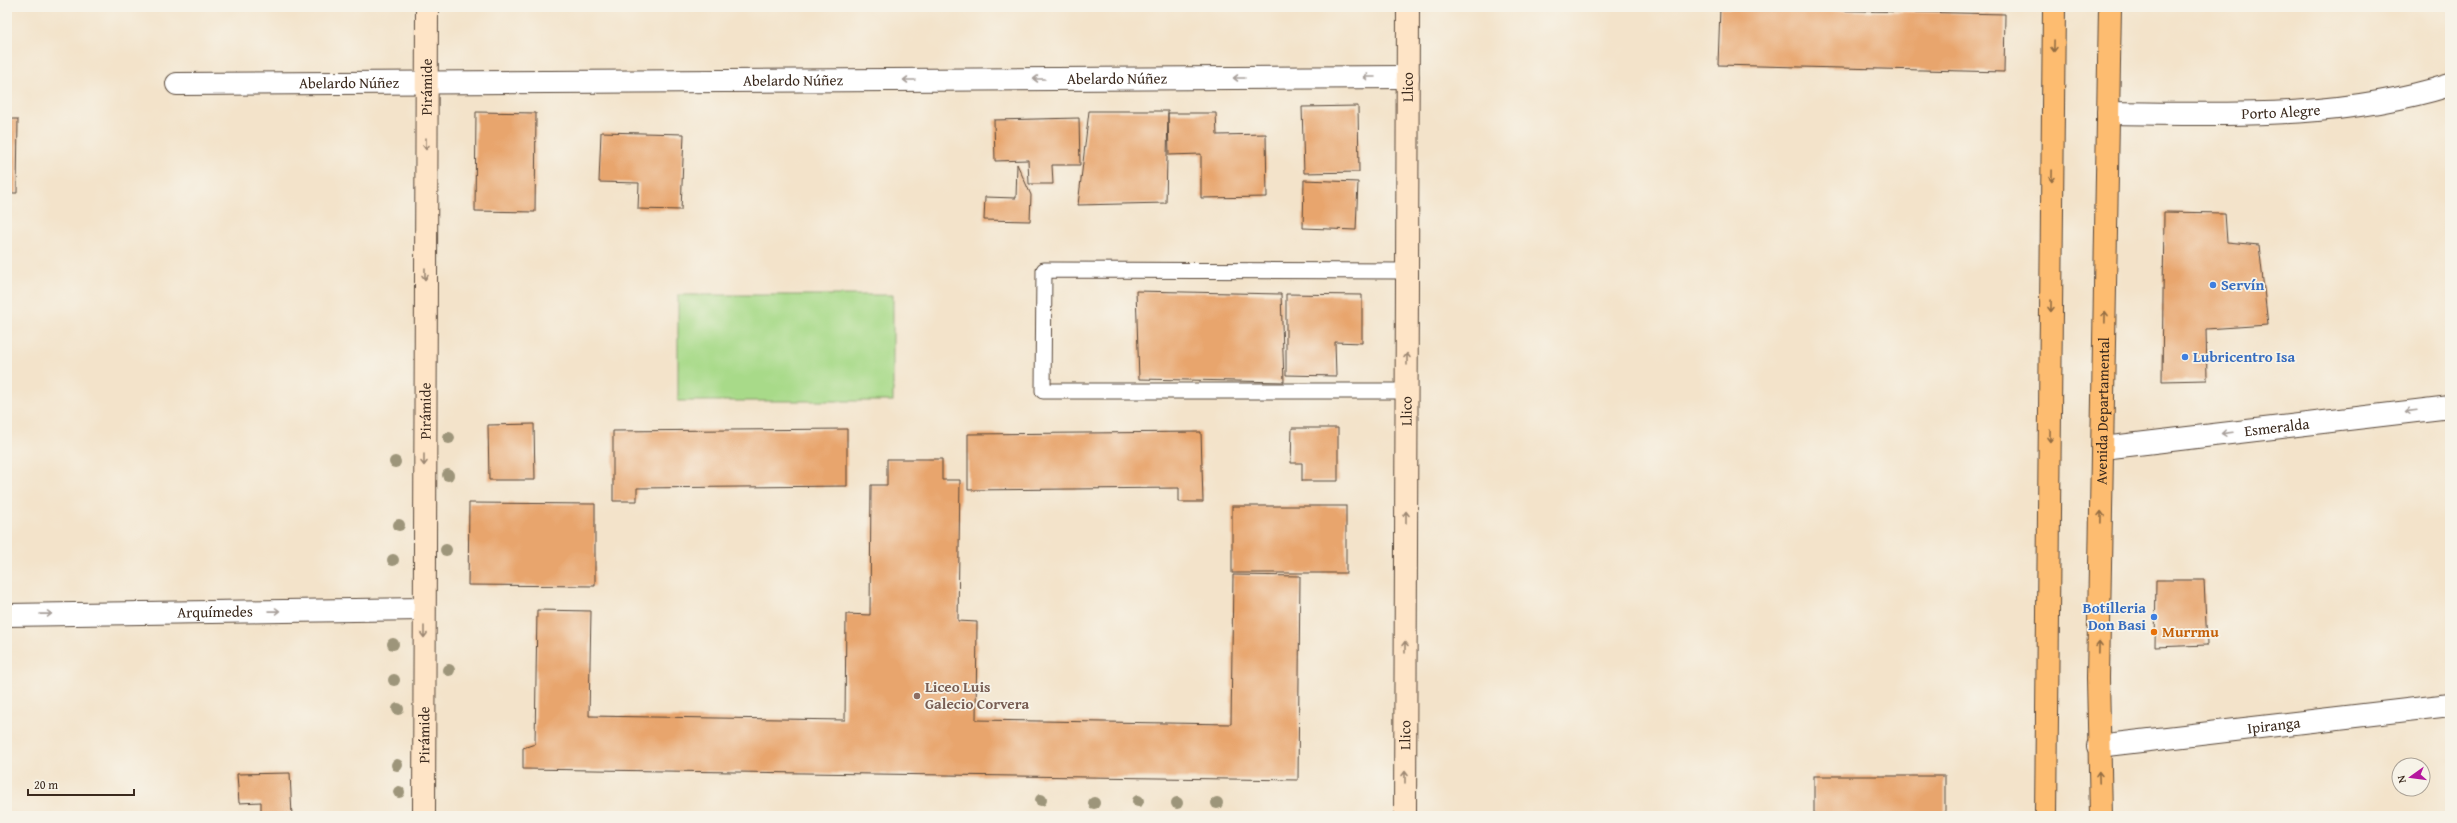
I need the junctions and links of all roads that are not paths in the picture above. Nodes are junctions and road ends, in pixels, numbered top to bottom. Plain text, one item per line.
1 (427, 7) edge
2 (1408, 7) edge
3 (2054, 7) edge
4 (2110, 7) edge
5 (1408, 77) junction
6 (426, 82) junction
7 (177, 84) dead end
8 (2450, 84) edge
9 (2108, 113) junction
10 (1407, 271) junction
11 (1406, 391) junction
12 (2450, 407) edge
13 (2103, 448) junction
14 (424, 609) junction
15 (7, 615) edge
16 (2450, 705) edge
17 (2098, 746) junction
18 (424, 816) edge
19 (1405, 816) edge
20 (2046, 816) edge
21 (2101, 816) edge

1 - 6 street, Pirámide
2 - 5 street, Llico
3 -> 20 main road
4 - 9 main road, Avenida Departamental
5 -> 6 street, Abelardo Núñez
5 - 10 street, Llico
6 - 7 street, Abelardo Núñez
6 -> 14 street, Pirámide
8 - 9 street, Porto Alegre
13 -> 9 main road, Avenida Departamental
11 -> 10 street, Llico
10 - 11 lane
19 -> 11 street, Llico
12 -> 13 street, Esmeralda
17 -> 13 main road, Avenida Departamental
15 -> 14 street, Arquímedes
14 -> 18 street, Pirámide
16 - 17 street, Ipiranga
21 -> 17 main road, Avenida Departamental

